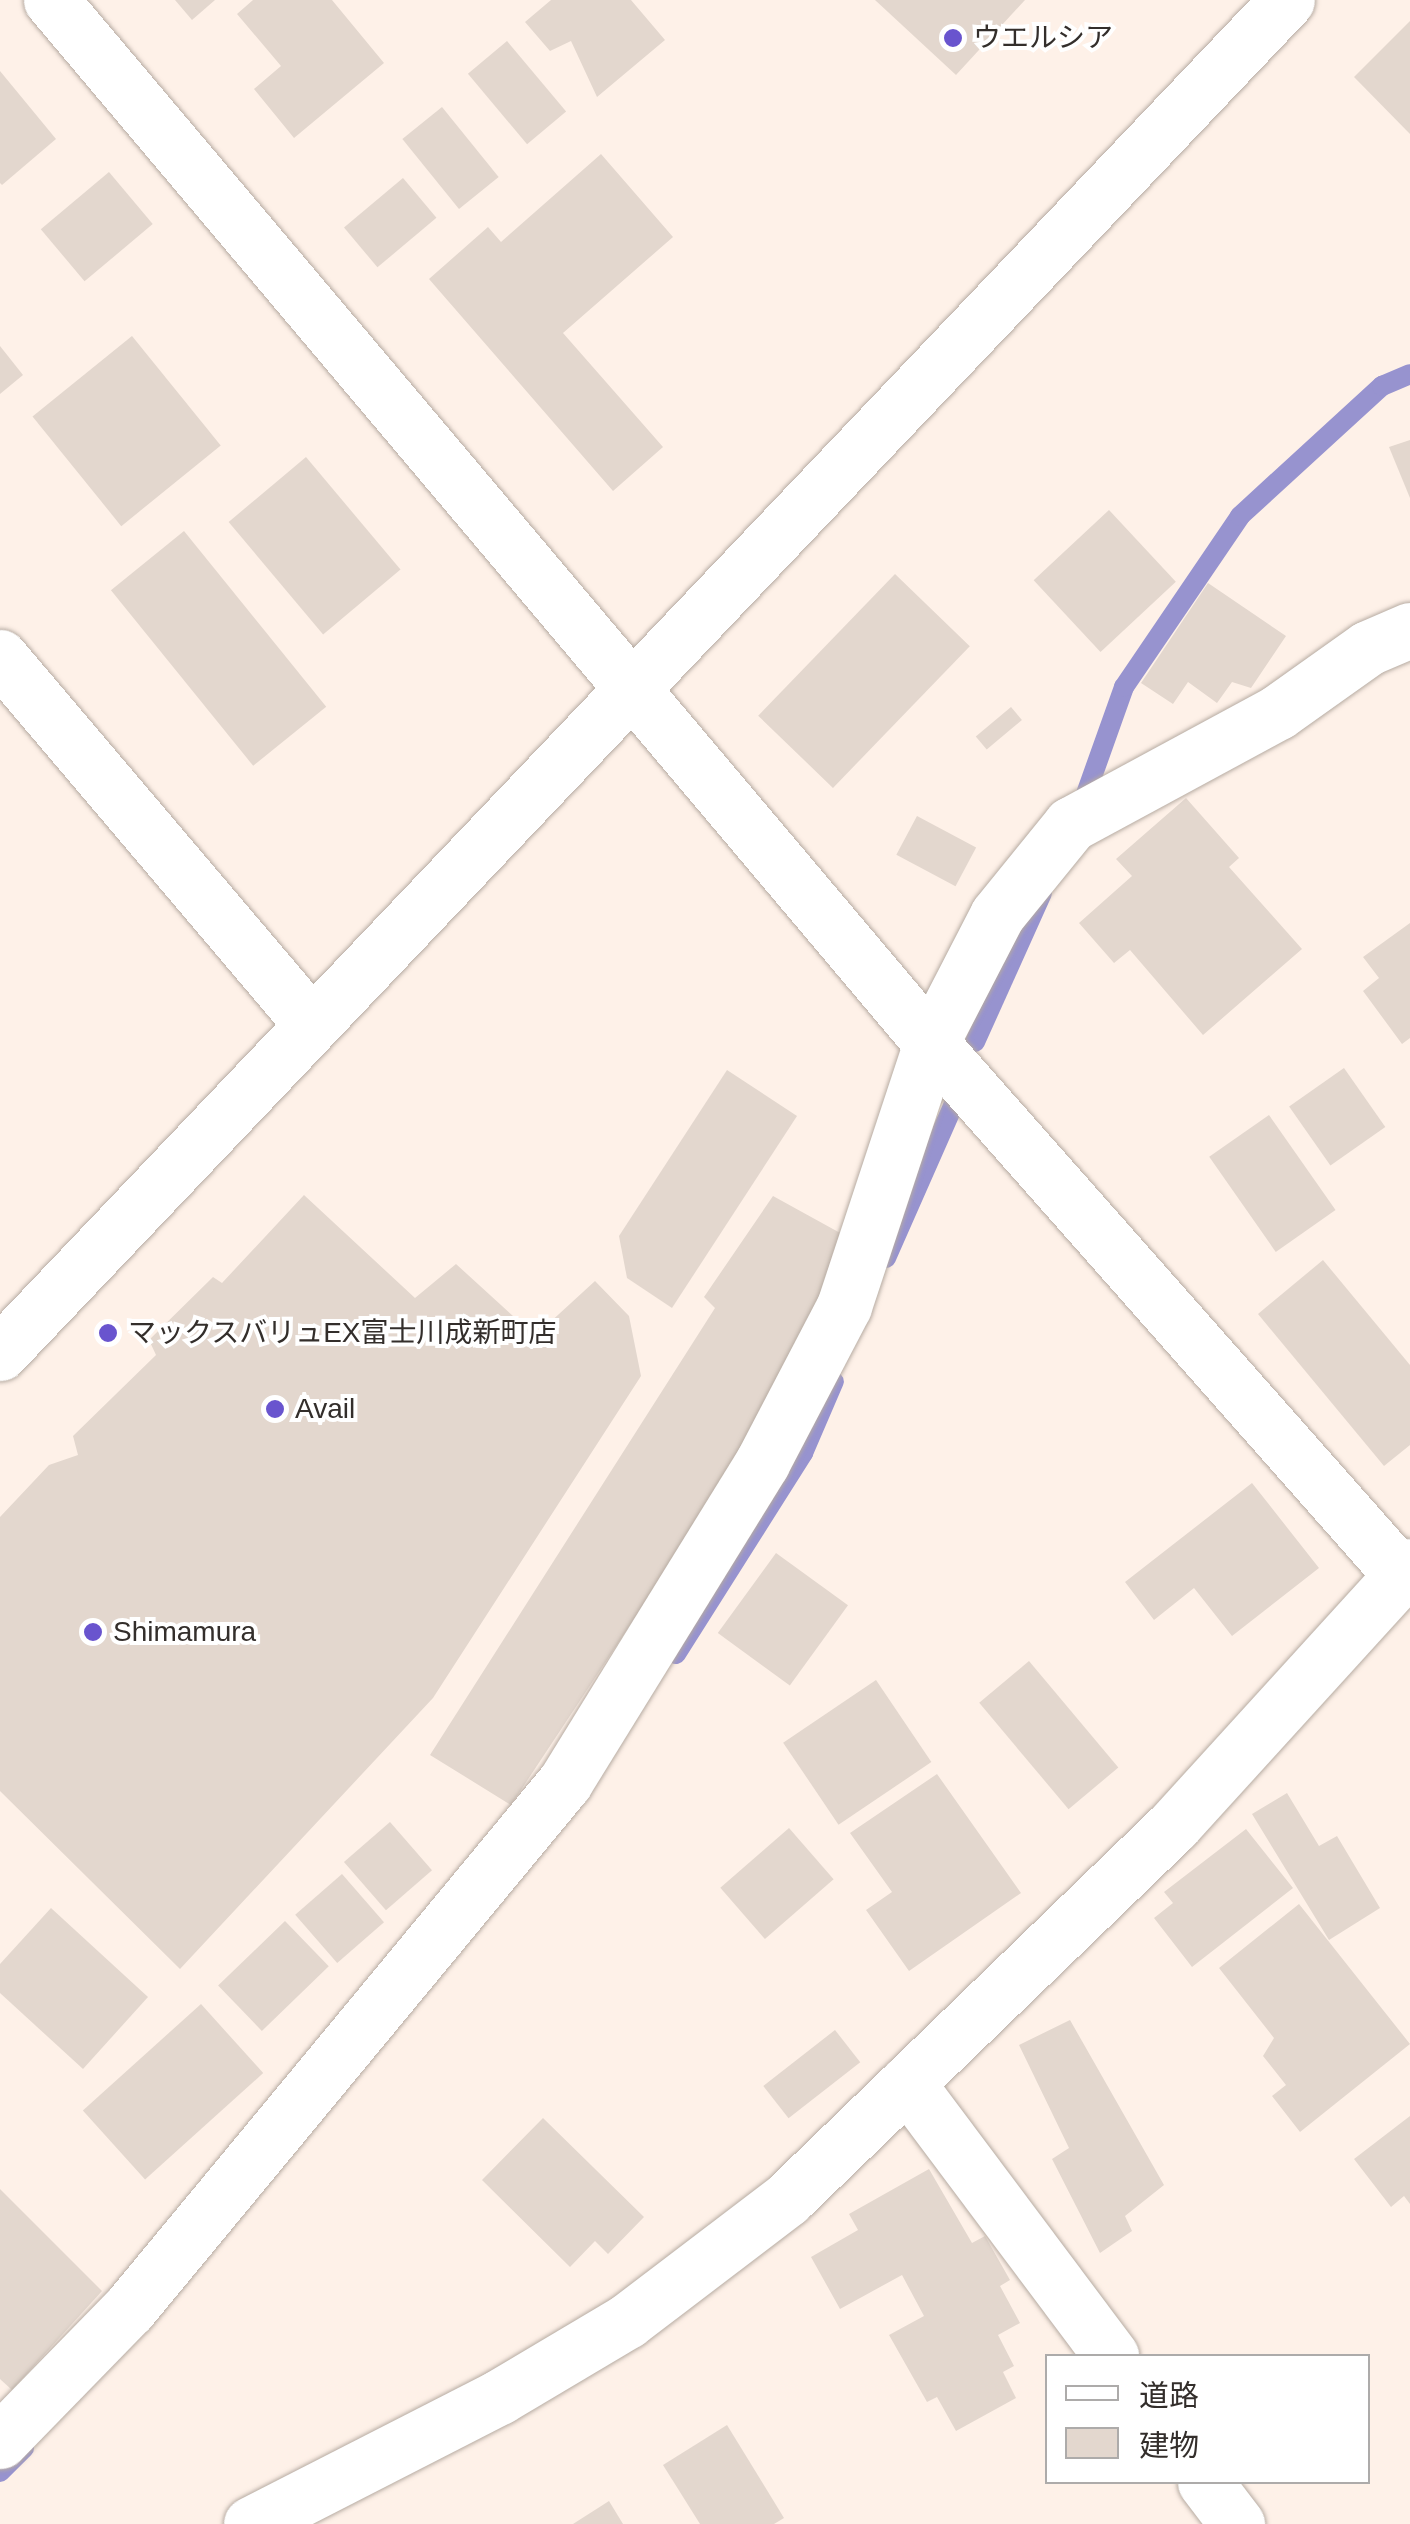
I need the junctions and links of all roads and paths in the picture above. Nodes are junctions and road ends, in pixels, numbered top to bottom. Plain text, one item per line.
1 (51, 0) edge
2 (1287, 0) edge
3 (1410, 630) edge
4 (0, 657) edge
5 (632, 693) junction
6 (310, 1022) junction
7 (932, 1043) junction
8 (0, 1352) edge
9 (1407, 1576) edge
10 (907, 2083) junction
11 (1110, 2354) edge
12 (0, 2441) edge
13 (1207, 2484) edge
14 (251, 2524) edge
15 (1237, 2524) edge

1 - 5 street
2 - 5 street
3 - 7 street
4 - 6 street
5 - 6 street
5 - 7 street
6 - 8 street
7 - 9 street
7 - 12 street
9 - 10 street
10 - 11 street
10 - 14 street
13 - 15 street

